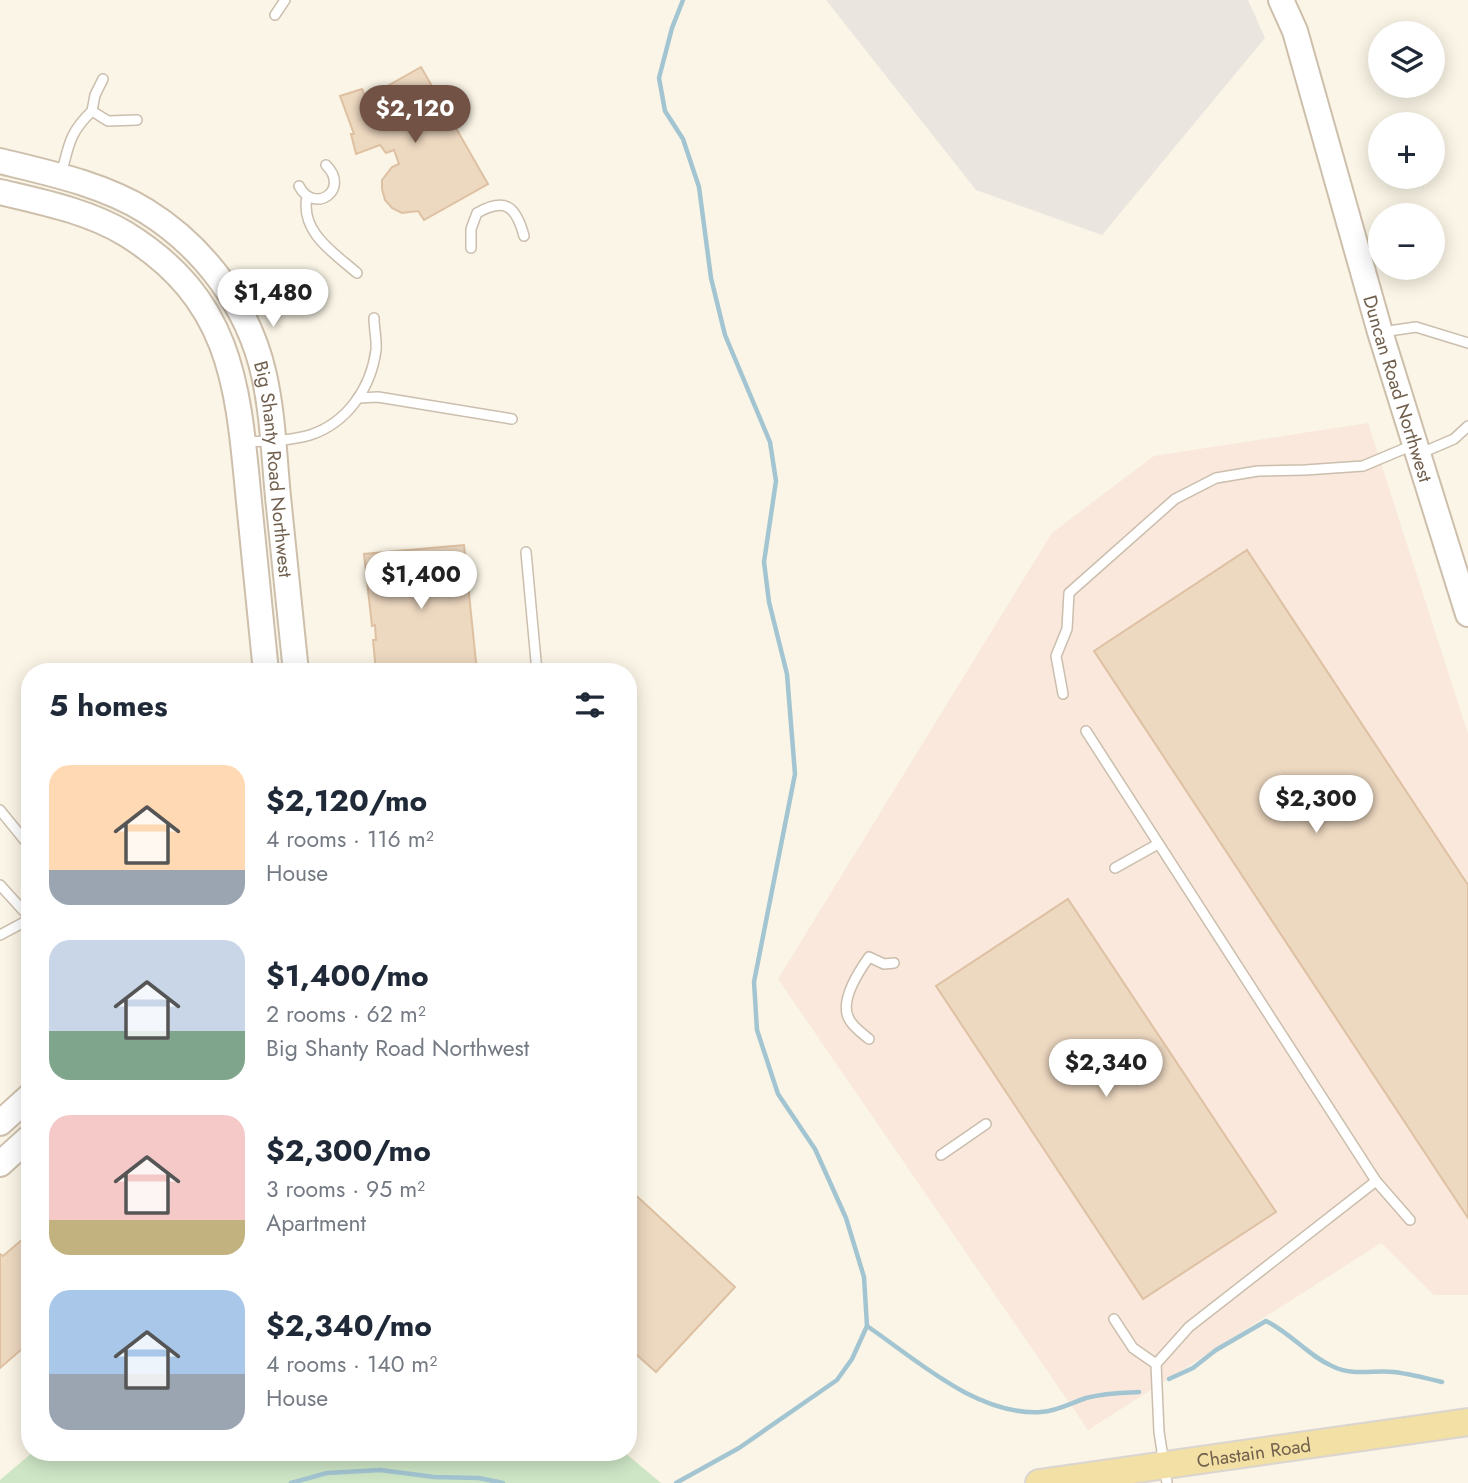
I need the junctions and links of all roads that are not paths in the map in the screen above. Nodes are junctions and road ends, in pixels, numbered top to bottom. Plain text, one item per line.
1 (285, 0) edge
2 (1281, 0) edge
3 (275, 15) dead end
4 (103, 79) dead end
5 (92, 111) junction
6 (137, 120) dead end
7 (0, 161) edge
8 (326, 165) dead end
9 (61, 177) junction
10 (299, 186) dead end
11 (0, 192) edge
12 (307, 197) junction
13 (524, 236) dead end
14 (471, 248) dead end
15 (357, 273) dead end
16 (373, 318) dead end
17 (1380, 332) junction
18 (1468, 343) edge
19 (358, 398) junction
20 (512, 419) dead end
21 (1468, 426) edge
22 (273, 441) junction
23 (244, 442) junction
24 (1416, 450) junction
25 (526, 552) dead end
26 (1468, 614) edge
27 (265, 663) edge
28 (295, 663) edge
29 (536, 663) edge
30 (1063, 694) dead end
31 (1086, 731) dead end
32 (0, 810) edge
33 (21, 836) edge
34 (1158, 844) junction
35 (1115, 868) dead end
36 (0, 885) edge
37 (21, 908) edge
38 (21, 923) edge
39 (0, 934) edge
40 (894, 963) dead end
41 (869, 1040) dead end
42 (21, 1104) edge
43 (0, 1123) edge
44 (986, 1124) dead end
45 (21, 1145) edge
46 (941, 1155) dead end
47 (0, 1164) edge
48 (1376, 1181) junction
49 (1410, 1220) dead end
50 (1114, 1319) dead end
51 (1156, 1364) junction
52 (1468, 1422) edge
53 (1166, 1474) edge
54 (1039, 1483) edge

1 - 3 lane
2 - 17 street, Duncan Road Northwest
4 - 5 lane
5 - 6 lane
5 - 9 lane
7 - 9 street, Big Shanty Road Northwest
8 - 12 lane
9 - 22 street, Big Shanty Road Northwest
10 - 12 lane
11 - 23 street, Big Shanty Road Northwest
12 - 15 lane
13 - 14 lane
16 - 19 lane
17 - 18 lane
17 - 24 street, Duncan Road Northwest
19 - 20 lane
19 - 22 lane
21 - 24 lane
22 - 23 lane
22 - 28 street, Big Shanty Road Northwest
23 - 27 street, Big Shanty Road Northwest
24 - 26 street, Duncan Road Northwest
24 - 30 lane
25 - 29 lane
31 - 34 lane
32 - 33 lane
34 - 35 lane
34 - 48 lane
36 - 37 lane
38 - 39 lane
40 - 41 lane
42 - 43 street
44 - 46 lane
45 - 47 street
48 - 49 lane
48 - 51 lane
50 - 51 lane
51 - 53 lane
52 - 53 main road, Chastain Road
53 - 54 main road, Chastain Road

